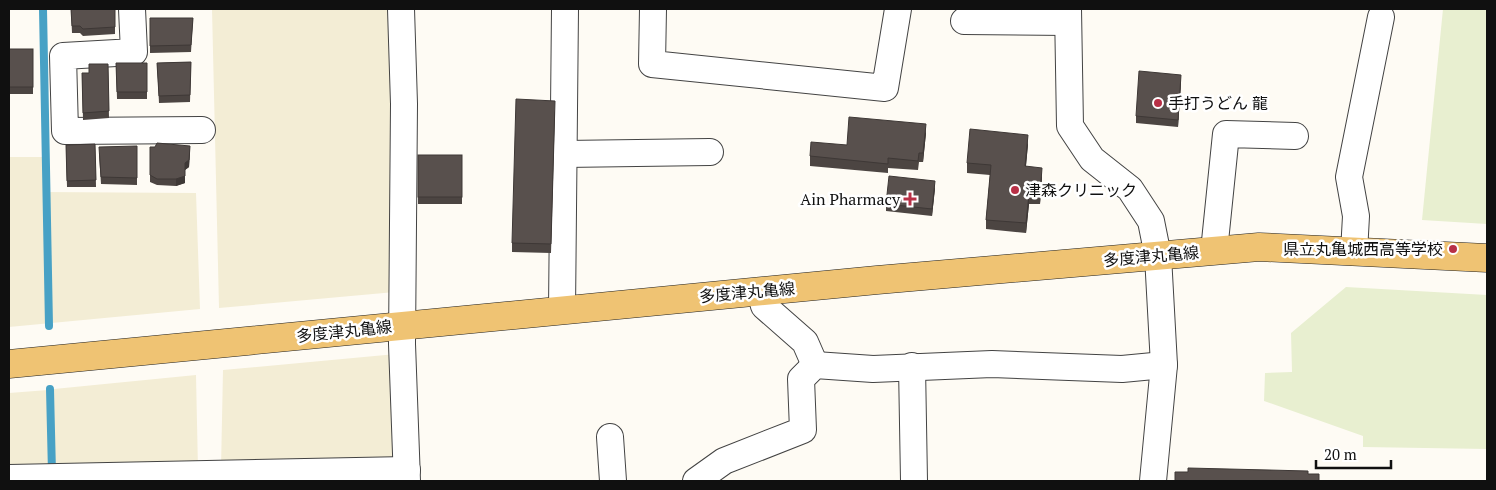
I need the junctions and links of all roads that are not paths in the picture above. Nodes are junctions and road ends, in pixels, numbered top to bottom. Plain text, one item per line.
1 (132, 9) edge
2 (401, 9) edge
3 (565, 9) edge
4 (653, 9) edge
5 (898, 9) edge
6 (1068, 15) edge
7 (1381, 17) dead end
8 (964, 21) dead end
9 (202, 130) dead end
10 (1295, 136) dead end
11 (710, 152) dead end
12 (564, 154) junction
13 (1214, 251) junction
14 (1354, 252) junction
15 (1158, 256) junction
16 (1487, 258) edge
17 (760, 291) junction
18 (562, 310) junction
19 (403, 325) junction
20 (9, 364) edge
21 (814, 365) junction
22 (912, 366) junction
23 (1164, 366) junction
24 (610, 437) dead end
25 (407, 476) edge
26 (9, 478) edge
27 (613, 481) edge
28 (696, 481) edge
29 (914, 481) edge
30 (1153, 481) edge

1 - 9 street
2 - 19 street
3 - 12 street
4 - 5 street
6 - 8 street
6 - 15 street
7 - 14 street
10 - 13 street
11 - 12 street
12 - 18 street
13 - 14 main road, 多度津丸亀線
13 - 15 main road, 多度津丸亀線
14 - 16 main road, 多度津丸亀線
15 - 17 main road, 多度津丸亀線
15 - 23 street
17 - 18 main road, 多度津丸亀線
17 - 21 street
18 - 19 main road, 多度津丸亀線
19 - 20 main road, 多度津丸亀線
19 - 25 street
21 - 22 street
21 - 28 street
22 - 23 street
22 - 29 street
23 - 30 street
24 - 27 street
25 - 26 street

